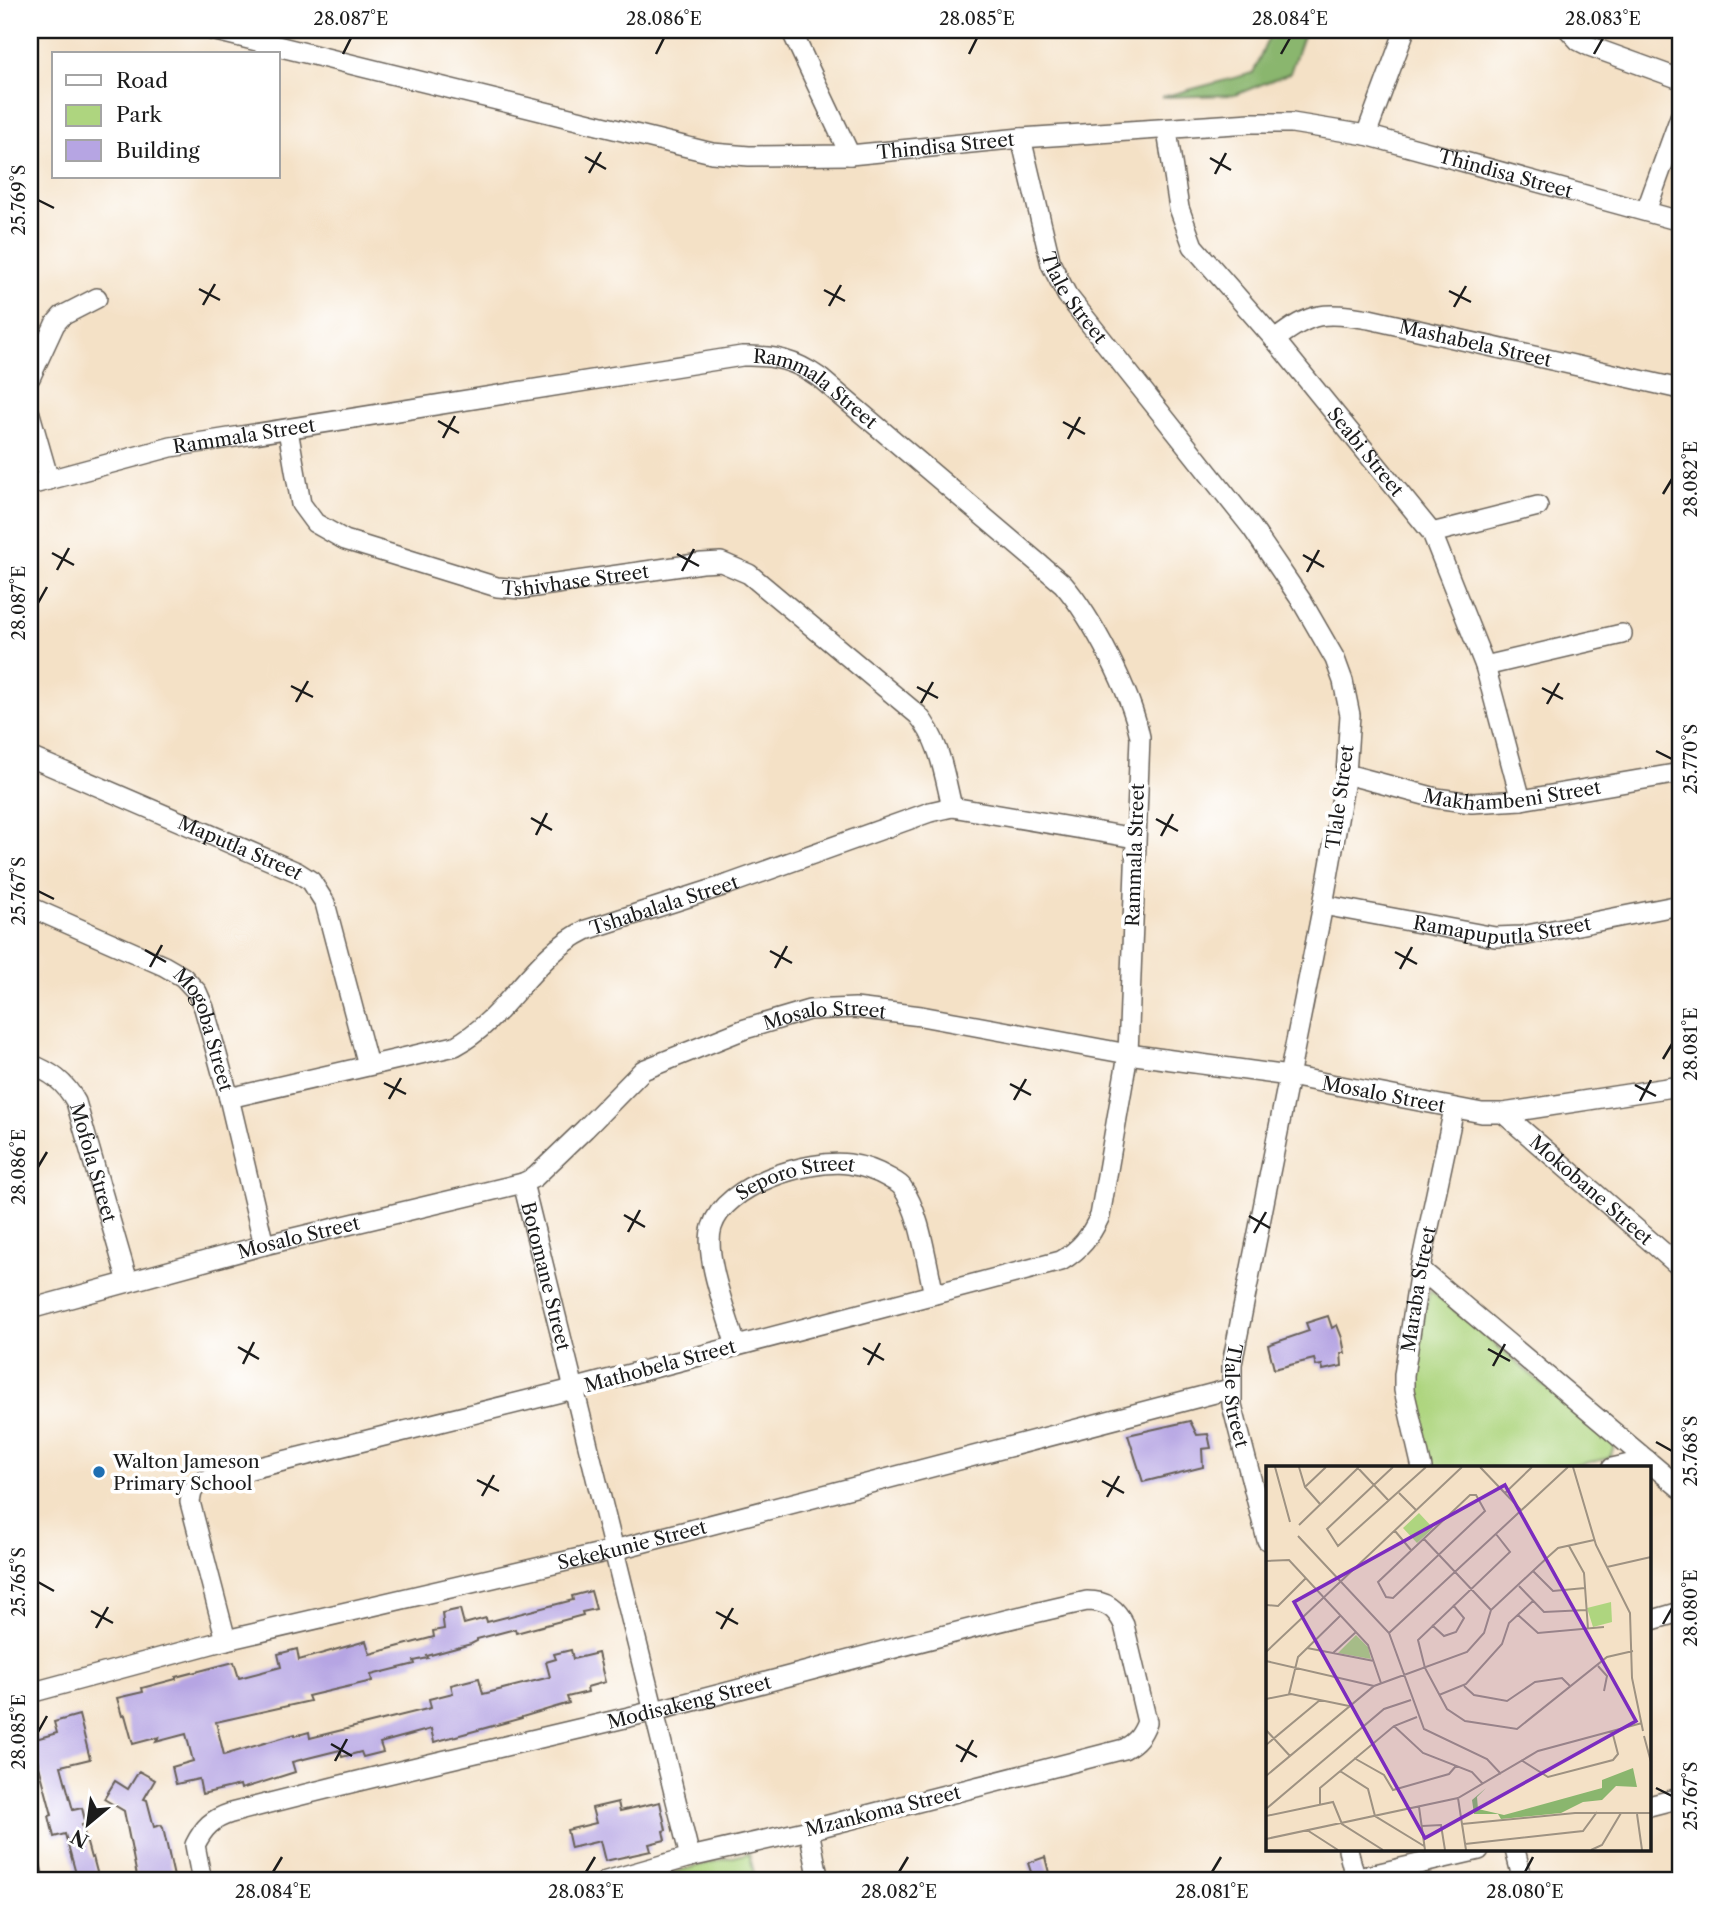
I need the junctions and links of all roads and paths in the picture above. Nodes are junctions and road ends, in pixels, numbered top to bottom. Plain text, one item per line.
1 (212, 30) edge
2 (791, 30) edge
3 (1405, 30) edge
4 (1569, 30) edge
5 (1680, 79) edge
6 (1680, 117) edge
7 (1167, 131) junction
8 (1366, 135) junction
9 (1021, 138) junction
10 (850, 155) junction
11 (1646, 211) junction
12 (1680, 221) edge
13 (97, 298) dead end
14 (1275, 340) junction
15 (30, 378) edge
16 (1680, 389) edge
17 (30, 414) edge
18 (288, 430) junction
19 (39, 482) edge
20 (1538, 506) dead end
21 (1432, 533) junction
22 (1622, 634) dead end
23 (1485, 666) junction
24 (30, 757) edge
25 (1680, 773) edge
26 (1346, 774) junction
27 (1521, 800) junction
28 (951, 807) junction
29 (1135, 838) junction
30 (1323, 905) junction
31 (1680, 905) edge
32 (30, 906) edge
33 (1128, 1054) junction
34 (30, 1064) edge
35 (368, 1065) junction
36 (1289, 1076) junction
37 (1680, 1086) edge
38 (229, 1098) junction
39 (1454, 1109) junction
40 (1503, 1114) junction
41 (523, 1184) junction
42 (264, 1245) junction
43 (1680, 1267) edge
44 (1420, 1269) junction
45 (128, 1282) junction
46 (934, 1294) junction
47 (30, 1309) edge
48 (736, 1346) junction
49 (573, 1389) junction
50 (1230, 1389) junction
51 (1647, 1460) junction
52 (1422, 1466) edge
53 (1621, 1466) edge
54 (1680, 1488) edge
55 (1266, 1536) edge
56 (614, 1550) junction
57 (1680, 1612) edge
58 (1650, 1621) edge
59 (226, 1640) junction
60 (30, 1693) edge
61 (655, 1710) junction
62 (1147, 1722) joint
63 (1680, 1798) edge
64 (1650, 1806) edge
65 (809, 1830) junction
66 (1348, 1852) edge
67 (1471, 1852) edge
68 (1516, 1852) edge
69 (690, 1857) junction
70 (30, 1865) edge
71 (1352, 1880) edge
72 (34, 1881) edge
73 (202, 1881) edge
74 (606, 1881) edge
75 (819, 1881) edge
76 (1523, 1881) edge

1 - 10 street, Thindisa Street
2 - 10 street
3 - 8 street
4 - 5 street
6 - 11 street
7 - 8 street, Thindisa Street
7 - 9 street, Thindisa Street
7 - 14 street, Seabi Street
8 - 11 street, Thindisa Street
9 - 10 street, Thindisa Street
9 - 26 street, Tlale Street
11 - 12 street, Thindisa Street
13 - 15 street
14 - 16 street, Mashabela Street
14 - 21 street, Seabi Street
17 - 19 street
18 - 19 street, Rammala Street
18 - 28 street, Tshivhase Street
18 - 29 street, Rammala Street
20 - 21 street
21 - 23 street, Seabi Street
22 - 23 street
23 - 27 street, Seabi Street
24 - 35 street, Maputla Street
25 - 27 street, Makhambeni Street
26 - 27 street, Makhambeni Street
26 - 30 street, Tlale Street
28 - 29 street, Tshabalala Street
28 - 35 street, Tshabalala Street
29 - 33 street, Rammala Street
30 - 31 street, Ramapuputla Street
30 - 36 street, Tlale Street
32 - 38 street, Mogoba Street
33 - 36 street, Mosalo Street
33 - 41 street, Mosalo Street
33 - 46 street, Mathobela Street
34 - 45 street, Mofola Street
35 - 38 street, Tshabalala Street
36 - 39 street, Mosalo Street
36 - 50 street, Tlale Street
37 - 40 street, Mosalo Street
38 - 42 street, Mogoba Street
39 - 40 street, Mosalo Street
39 - 44 street, Maraba Street
40 - 43 street, Mokobane Street
41 - 42 street, Mosalo Street
41 - 49 street, Botomane Street
42 - 45 street, Mosalo Street
44 - 51 street
44 - 52 street, Maraba Street
45 - 47 street, Mosalo Street
46 - 48 street, Mathobela Street
46 - 48 street, Seporo Street
48 - 49 street, Mathobela Street
49 - 56 street, Botomane Street
49 - 59 street, Mathobela Street
50 - 55 street, Tlale Street
50 - 56 street, Sekekunie Street
51 - 53 street
51 - 54 street
56 - 59 street, Sekekunie Street
56 - 61 street, Botomane Street
57 - 58 street
59 - 60 street, Sekekunie Street
61 - 62 street, Modisakeng Street
61 - 69 street, Botomane Street
61 - 73 street, Modisakeng Street
62 - 65 street, Mzankoma Street
63 - 64 street
65 - 69 street, Mzankoma Street
65 - 75 street
66 - 71 street
67 - 71 street
68 - 76 street
69 - 74 street, Mzankoma Street
70 - 72 street

